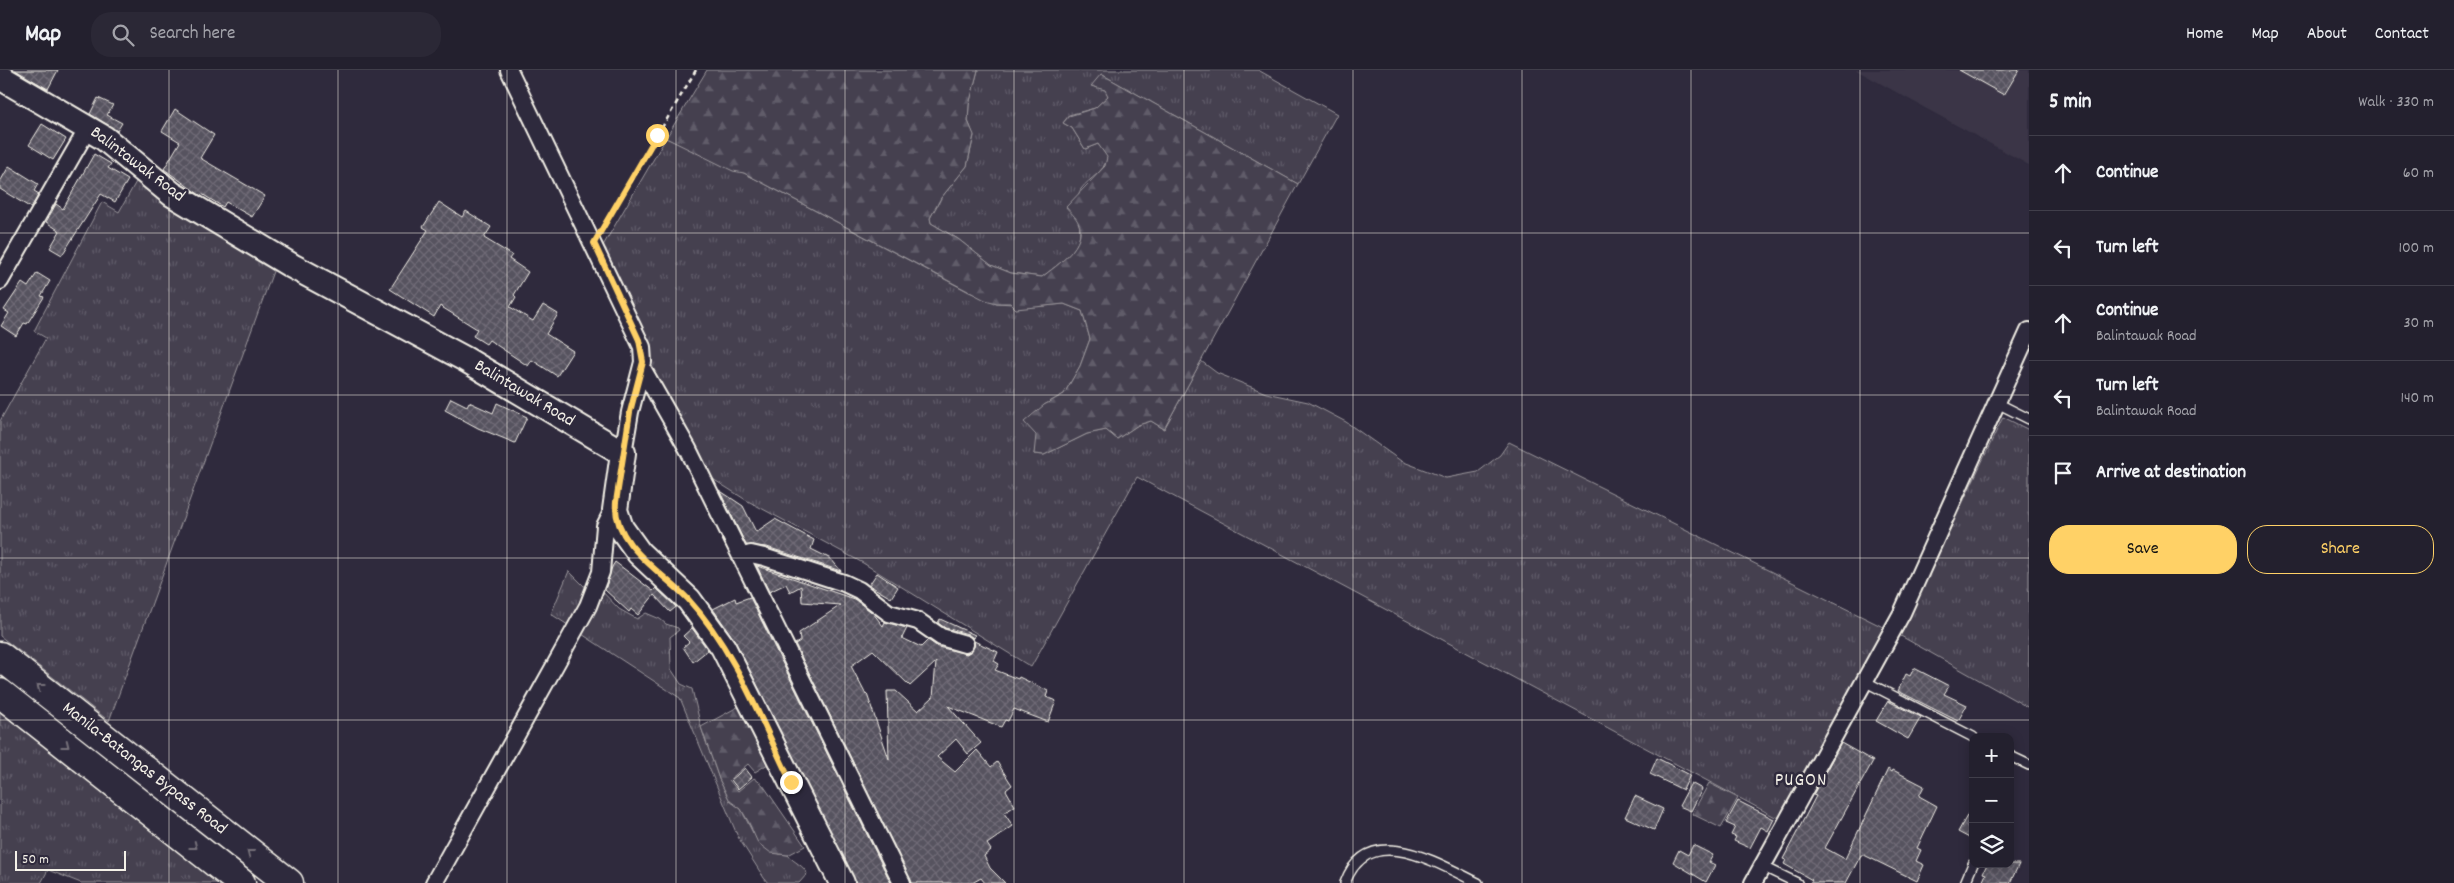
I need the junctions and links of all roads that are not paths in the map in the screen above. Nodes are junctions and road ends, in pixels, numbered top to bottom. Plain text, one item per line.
1 (509, 70) edge
2 (0, 77) edge
3 (88, 128) junction
4 (0, 281) edge
5 (2029, 331) edge
6 (642, 368) junction
7 (1997, 403) junction
8 (2029, 419) edge
9 (623, 453) junction
10 (615, 506) junction
11 (741, 557) junction
12 (965, 644) dead end
13 (0, 656) edge
14 (1864, 681) junction
15 (0, 694) edge
16 (1969, 735) edge
17 (2014, 758) edge
18 (2029, 765) edge
19 (1762, 866) junction
20 (1971, 868) edge
21 (241, 883) edge
22 (289, 883) edge
23 (434, 883) edge
24 (842, 883) edge
25 (902, 883) edge
26 (1345, 883) edge
27 (1478, 883) edge
28 (1753, 883) edge
29 (1798, 883) edge
30 (1965, 883) edge

1 - 6 street
2 - 3 street, Balintawak Road
3 - 4 street
3 - 9 street, Balintawak Road
5 - 7 street
6 - 9 street
6 - 11 street
7 - 8 lane
7 - 14 street
9 - 10 street
10 - 23 street
10 - 24 street
11 - 12 street
11 - 25 street
22 -> 13 highway, Manila-Batangas Bypass Road
14 - 16 lane
14 - 19 street
15 -> 21 highway, Manila-Batangas Bypass Road
17 - 18 lane
19 - 28 street
19 - 29 lane
20 - 30 lane
26 - 27 lane

